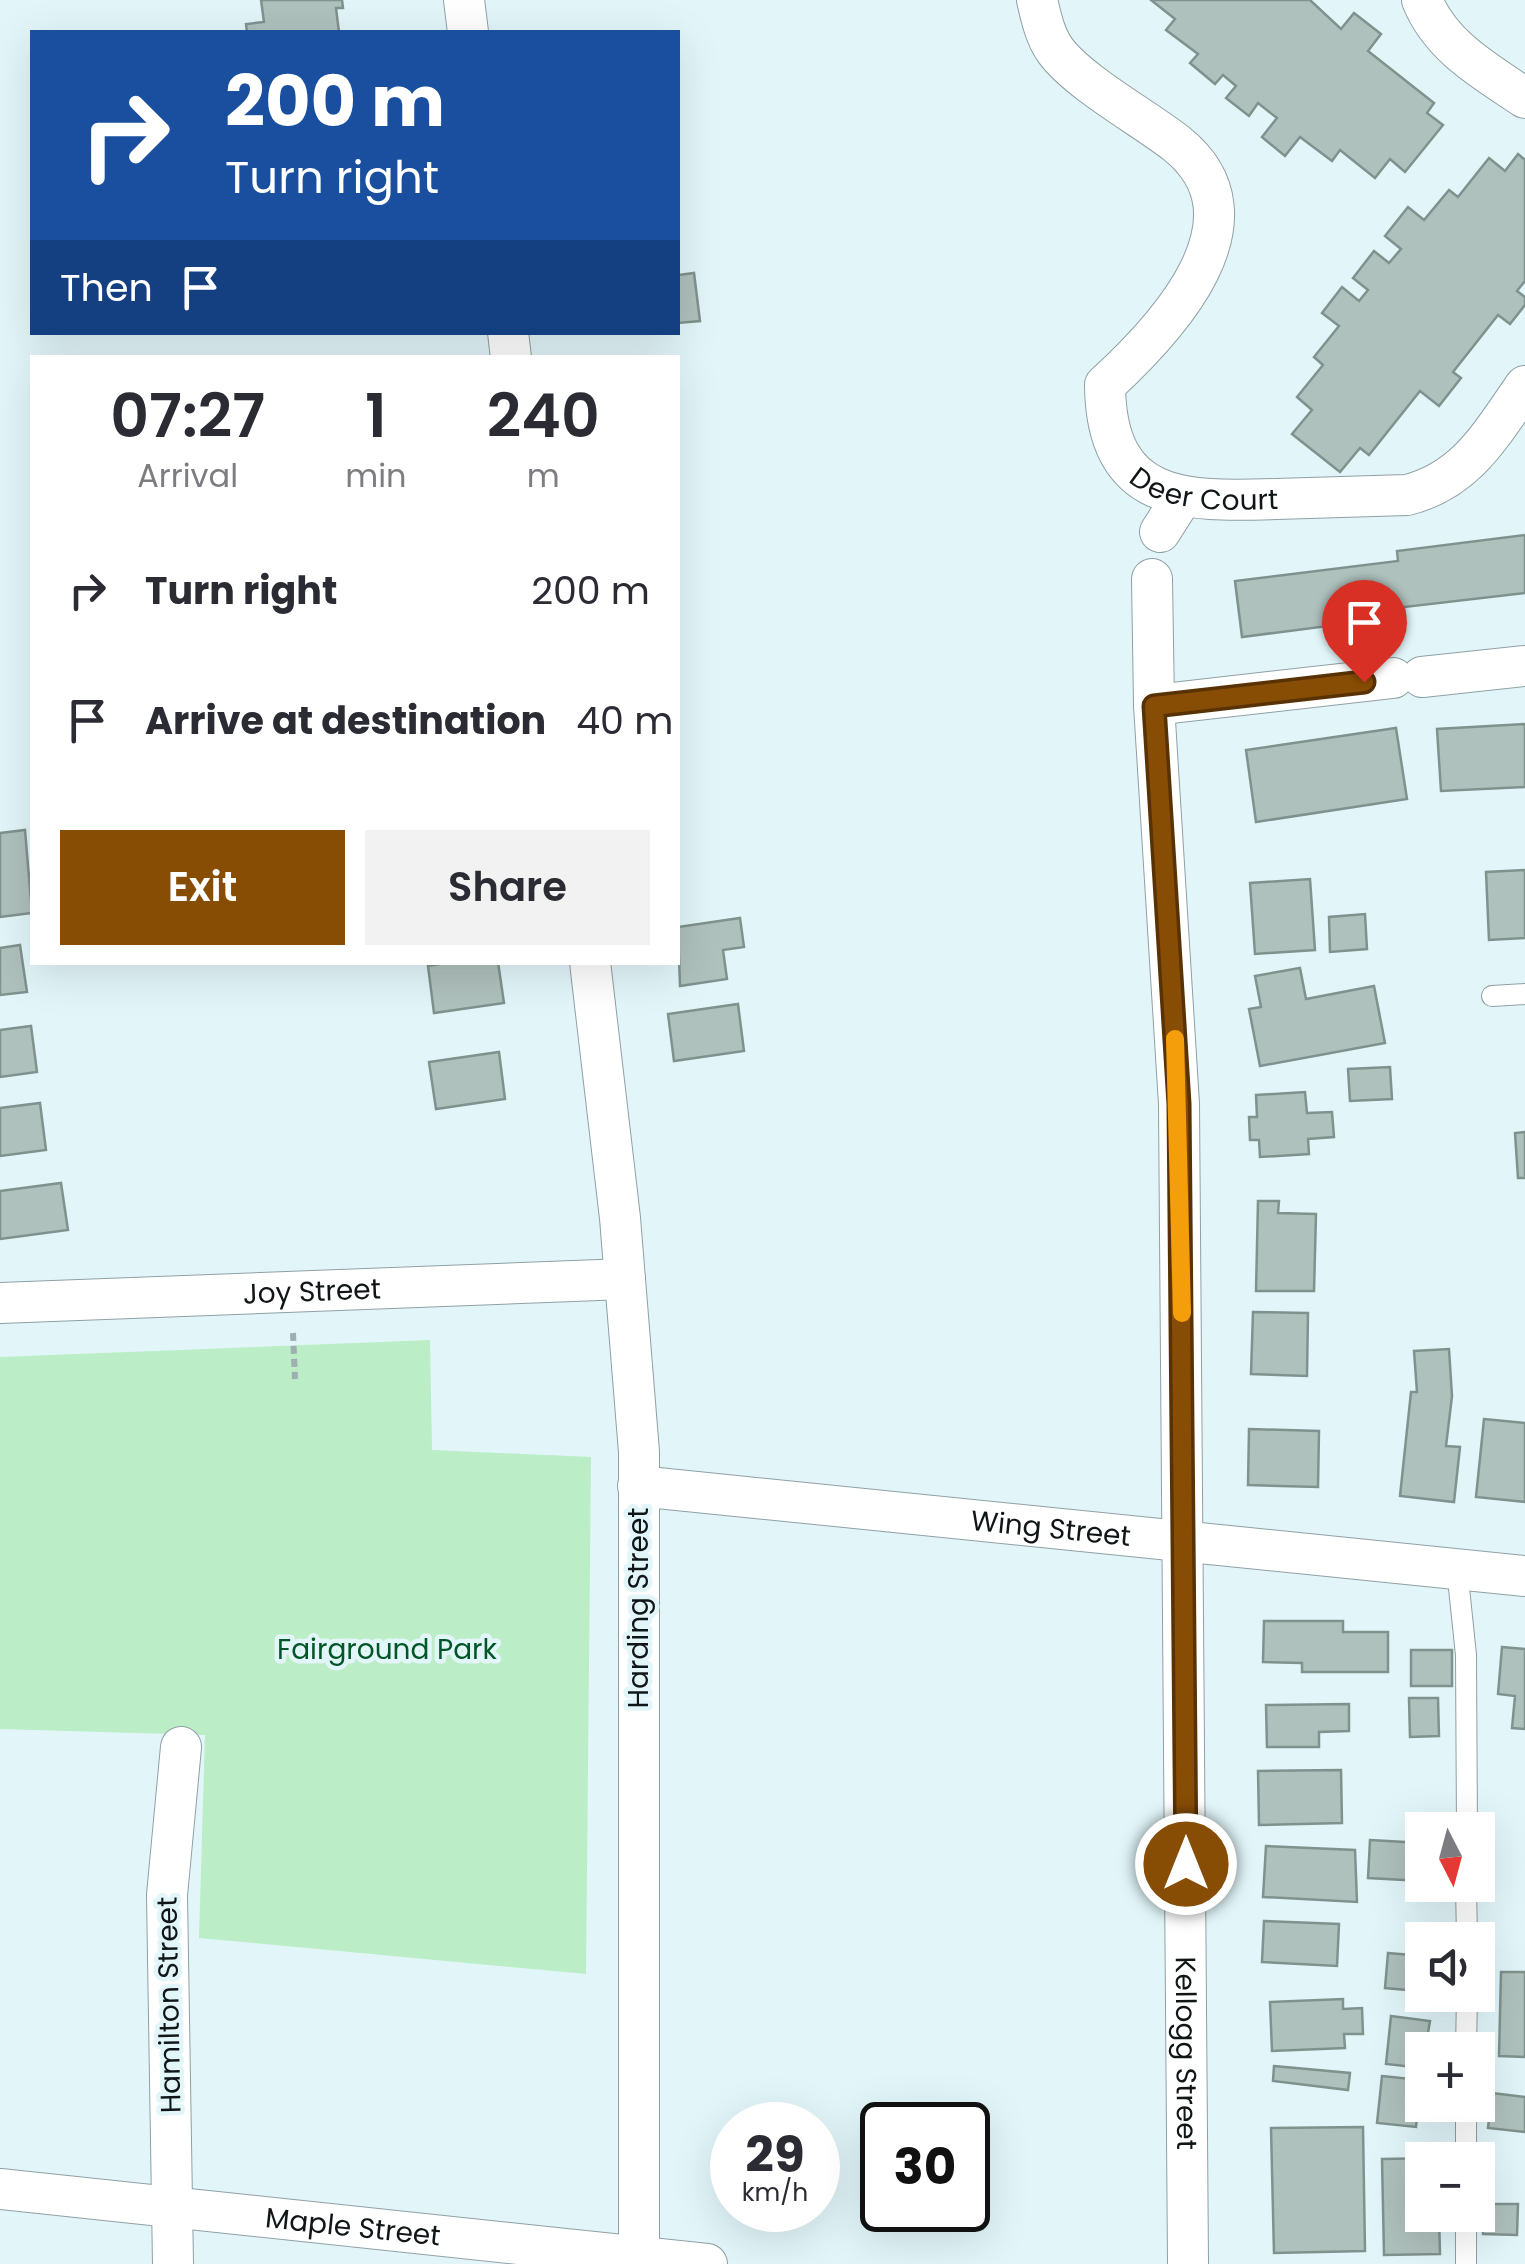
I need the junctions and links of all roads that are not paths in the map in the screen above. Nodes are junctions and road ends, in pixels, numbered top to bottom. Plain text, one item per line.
1 (464, 0) edge
2 (1037, 0) edge
3 (1422, 0) edge
4 (468, 30) edge
5 (1525, 98) edge
6 (1525, 386) edge
7 (1152, 579) dead end
8 (1525, 666) edge
9 (1154, 706) junction
10 (590, 965) edge
11 (1525, 994) edge
12 (1492, 996) dead end
13 (625, 1279) junction
14 (0, 1303) edge
15 (638, 1486) junction
16 (1184, 1541) junction
17 (1457, 1569) junction
18 (1525, 1576) edge
19 (181, 1747) dead end
20 (1467, 1812) edge
21 (0, 2188) edge
22 (172, 2208) junction
23 (1466, 2232) edge
24 (638, 2256) junction
25 (173, 2264) edge
26 (708, 2264) edge
27 (1188, 2264) edge
28 (1466, 2264) edge

1 - 4 street
2 - 6 street, Deer Court
3 - 5 street
7 - 9 street, Kellogg Street
8 - 9 street
9 - 16 street, Kellogg Street
10 - 13 street, Harding Street
11 - 12 lane
13 - 14 street, Joy Street
13 - 15 street, Harding Street
15 - 16 street, Wing Street
15 - 24 street, Harding Street
16 - 17 street, Wing Street
16 - 27 street, Kellogg Street
17 - 18 street, Wing Street
17 - 20 lane
19 - 22 street, Hamilton Street
21 - 22 street, Maple Street
22 - 24 street, Maple Street
22 - 25 street, Hamilton Street
23 - 28 lane
24 - 26 street, Maple Street

